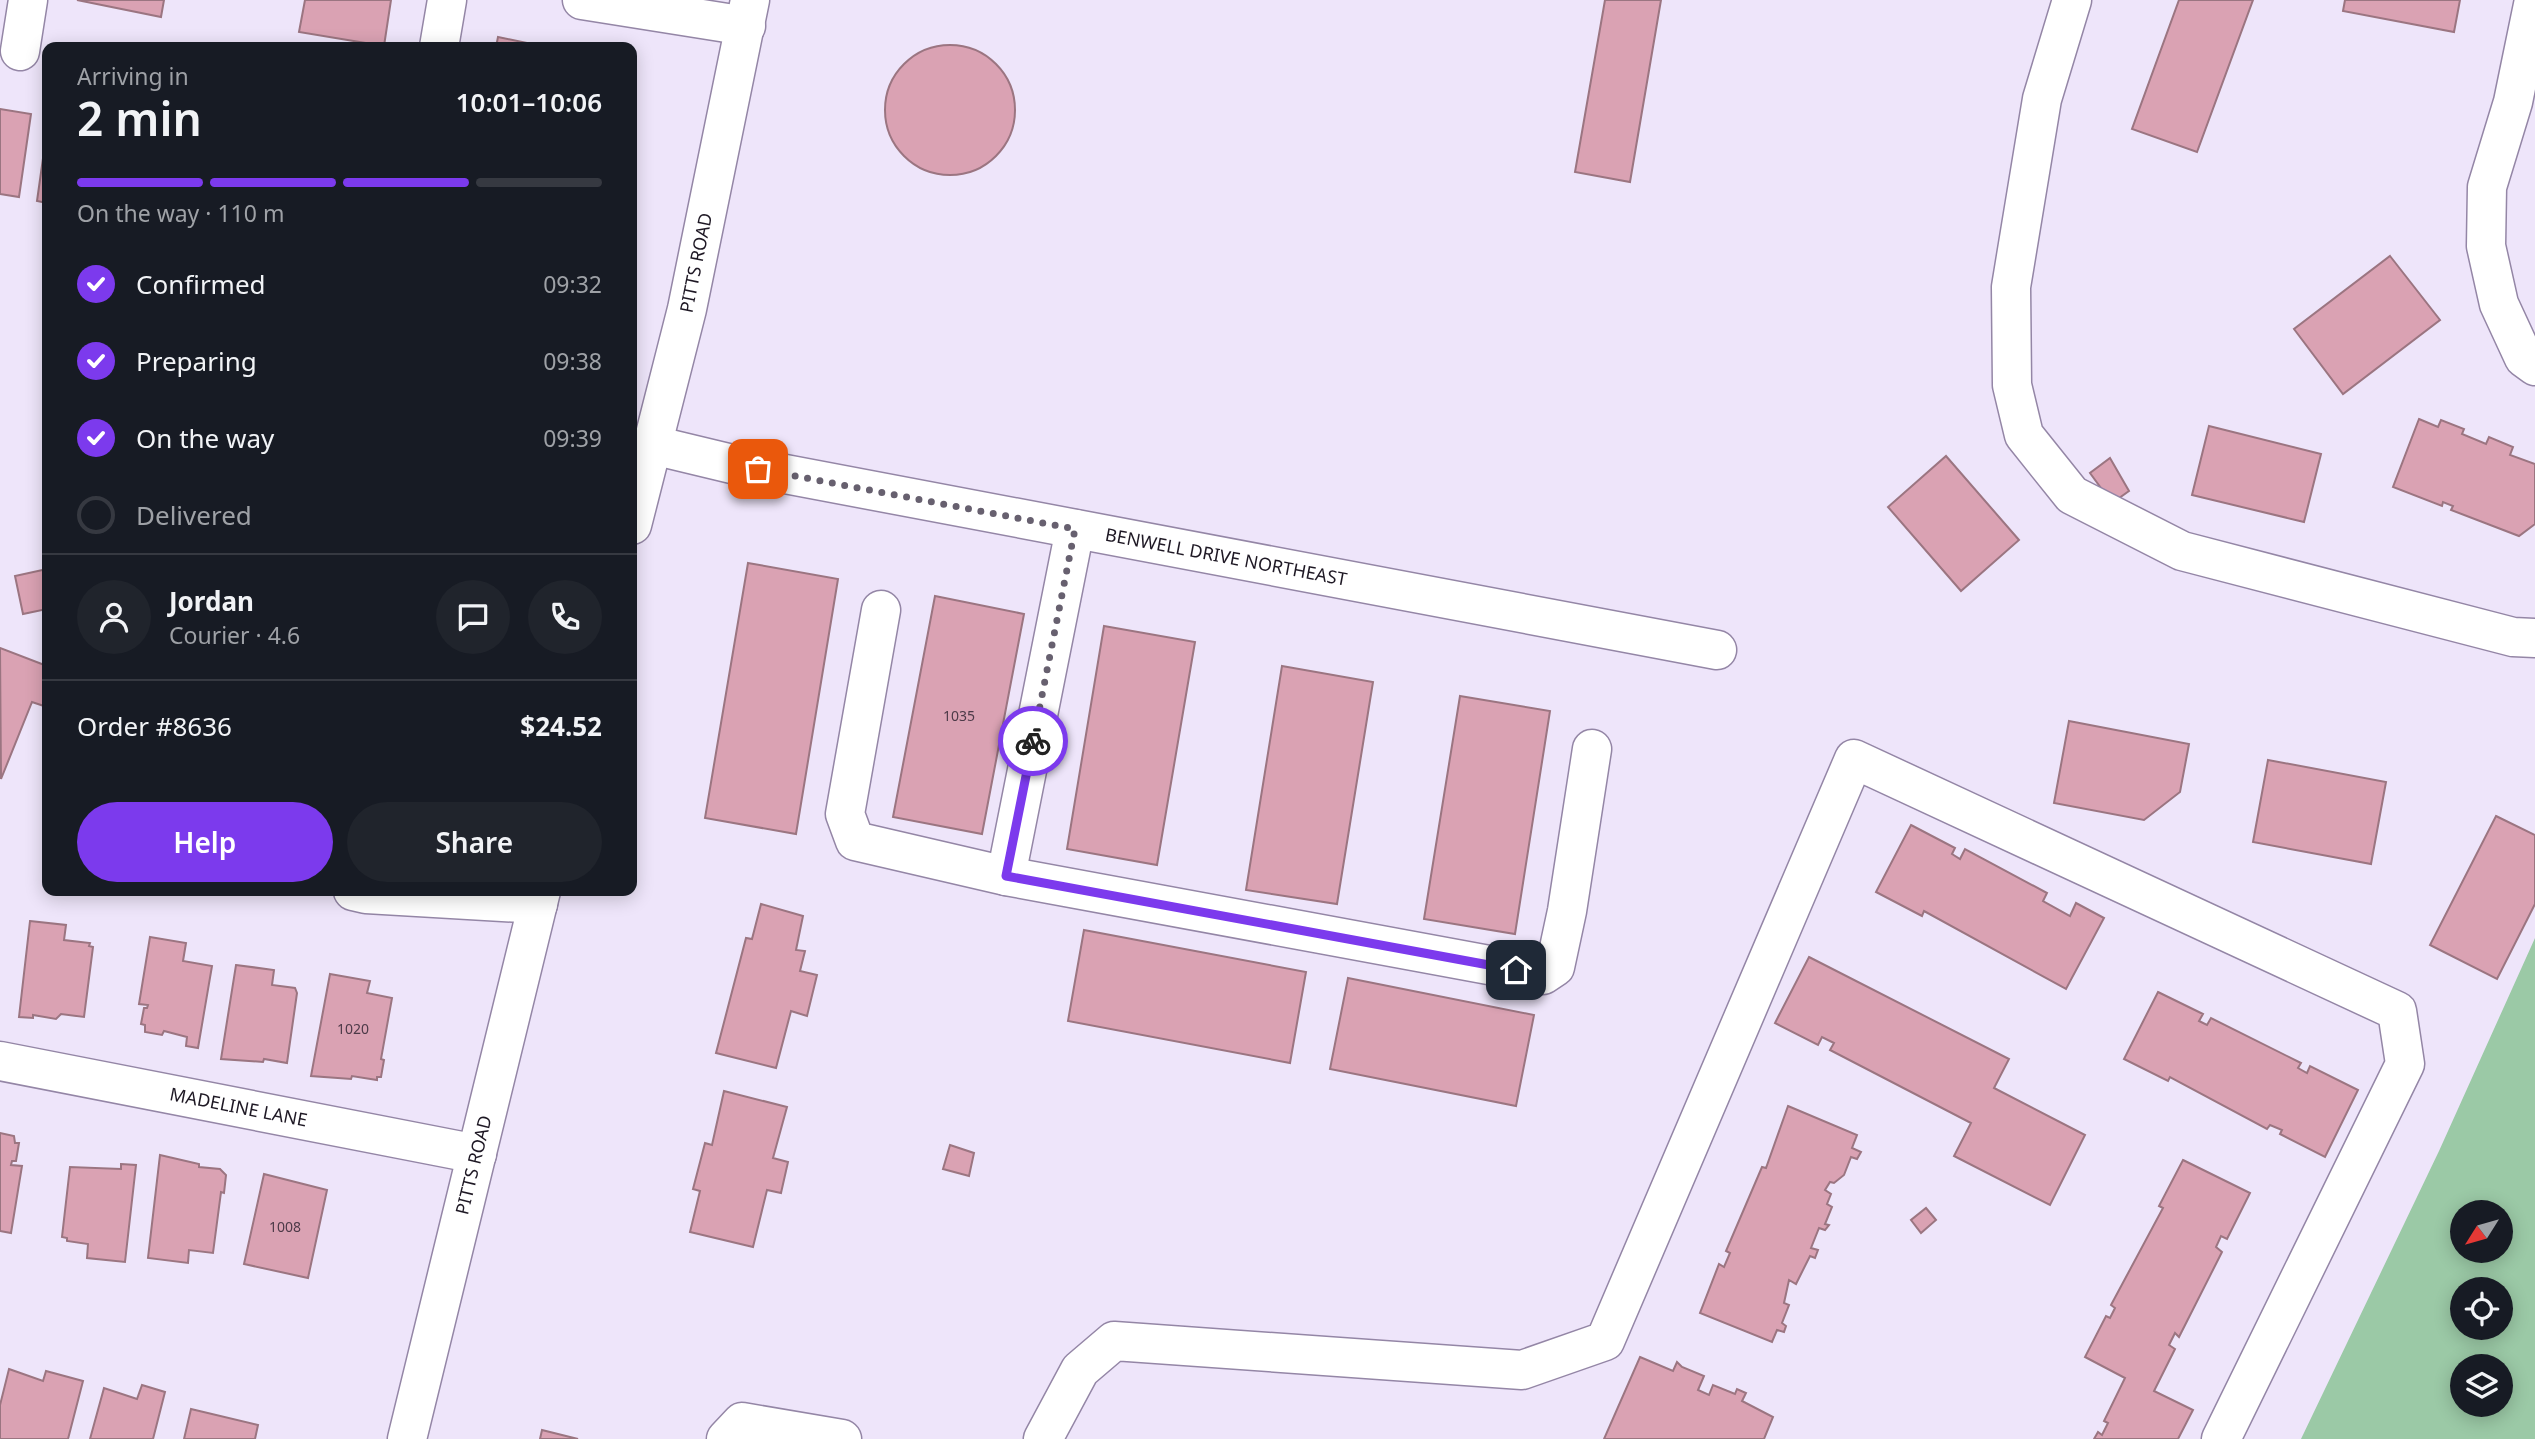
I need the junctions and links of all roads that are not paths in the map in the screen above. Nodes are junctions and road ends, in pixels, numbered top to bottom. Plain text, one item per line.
1 (27, 0) edge
2 (447, 0) edge
3 (582, 0) edge
4 (2072, 0) edge
5 (2534, 0) edge
6 (748, 13) edge
7 (440, 42) edge
8 (22, 52) edge
9 (2535, 366) edge
10 (653, 445) junction
11 (637, 506) edge
12 (1075, 529) junction
13 (881, 610) dead end
14 (2535, 638) edge
15 (1717, 650) dead end
16 (1592, 749) dead end
17 (1006, 876) junction
18 (481, 896) edge
19 (539, 897) edge
20 (0, 1061) edge
21 (477, 1154) junction
22 (407, 1439) edge
23 (726, 1439) edge
24 (842, 1439) edge
25 (1043, 1439) edge
26 (2221, 1439) edge

1 - 8 street
2 - 7 street
3 - 6 street
4 - 14 street
5 - 9 street
6 - 10 street, PITTS ROAD
10 - 11 street, PITTS ROAD
10 - 12 street, BENWELL DRIVE NORTHEAST
12 - 15 street, BENWELL DRIVE NORTHEAST
12 - 17 street
13 - 17 street
16 - 17 street
18 - 19 street
19 - 21 street, PITTS ROAD
20 - 21 street, MADELINE LANE
21 - 22 street, PITTS ROAD
23 - 24 street
25 - 26 street

